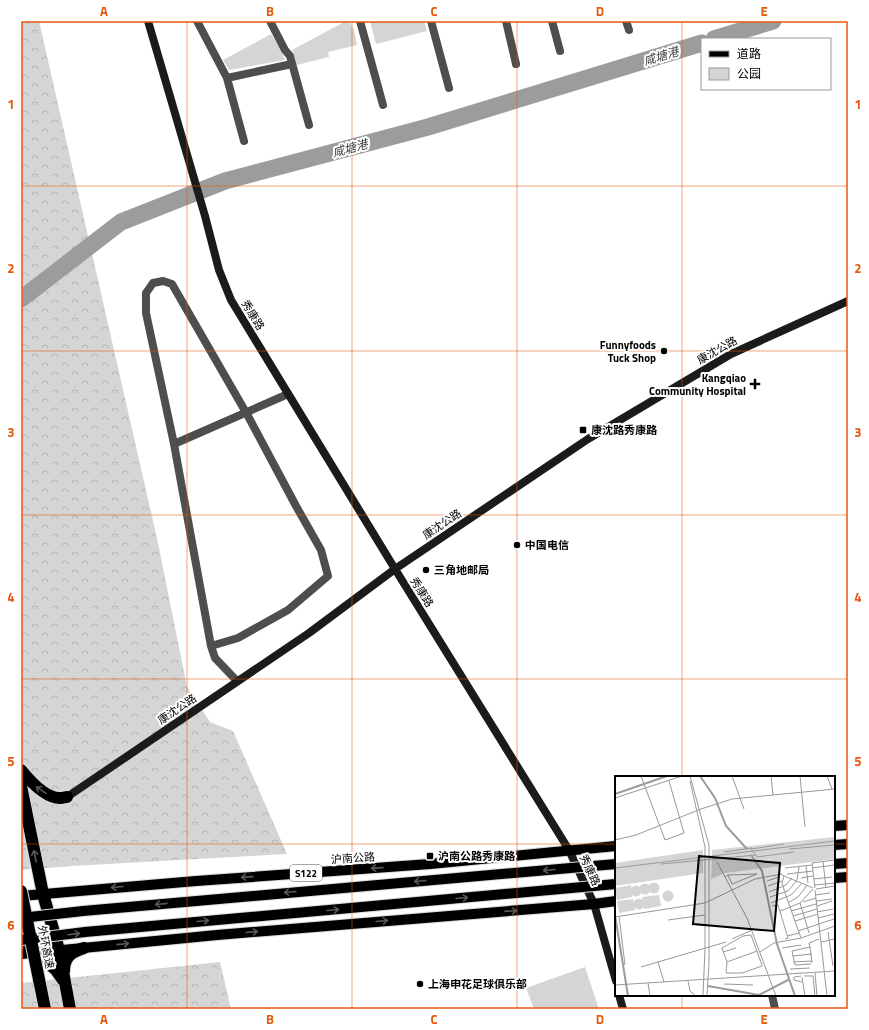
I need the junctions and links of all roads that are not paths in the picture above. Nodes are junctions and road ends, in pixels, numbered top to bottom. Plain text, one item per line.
1 (148, 21) edge
2 (197, 21) edge
3 (270, 21) edge
4 (360, 21) edge
5 (431, 21) edge
6 (506, 21) edge
7 (552, 21) edge
8 (626, 21) edge
9 (629, 30) dead end
10 (560, 51) dead end
11 (292, 64) junction
12 (516, 64) dead end
13 (227, 78) junction
14 (449, 88) dead end
15 (383, 104) dead end
16 (309, 125) dead end
17 (244, 141) dead end
18 (848, 301) edge
19 (288, 394) junction
20 (246, 413) junction
21 (174, 444) junction
22 (395, 569) junction
23 (212, 646) junction
24 (238, 681) junction
25 (21, 770) edge
26 (21, 786) edge
27 (67, 796) joint
28 (848, 825) edge
29 (835, 826) edge
30 (848, 844) edge
31 (835, 845) edge
32 (615, 846) edge
33 (569, 850) junction
34 (848, 863) edge
35 (615, 864) edge
36 (835, 864) edge
37 (848, 877) edge
38 (835, 878) edge
39 (615, 884) edge
40 (21, 891) edge
41 (43, 894) junction
42 (21, 896) edge
43 (615, 901) edge
44 (594, 904) junction
45 (21, 918) edge
46 (21, 923) edge
47 (21, 940) edge
48 (84, 948) junction
49 (59, 950) junction
50 (36, 952) junction
51 (21, 954) edge
52 (615, 978) edge
53 (64, 982) junction
54 (620, 996) edge
55 (772, 996) edge
56 (45, 1009) edge
57 (70, 1009) edge
58 (623, 1009) edge
59 (776, 1009) edge

1 - 19 street, 秀康路
2 - 13 street
3 - 11 street
4 - 15 street
5 - 14 street
6 - 12 street
7 - 10 street
8 - 9 street
11 - 13 street
11 - 16 street
13 - 17 street
18 - 22 street, 康沈公路
19 - 20 street
19 - 22 street, 秀康路
20 - 21 street
20 - 21 street
20 - 23 street
21 - 23 street
22 - 24 street, 康沈公路
22 - 33 street, 秀康路
23 - 24 street
24 - 27 street, 康沈公路
27 -> 25 highway
41 -> 26 highway
28 - 29 main road
30 - 31 main road
32 - 33 main road, 沪南公路 / S122
33 -> 41 main road, 沪南公路 / S122
33 - 44 street, 秀康路
34 - 36 main road
35 -> 45 main road, bridge
37 - 38 main road
47 -> 39 main road, bridge
40 - 56 highway, 外环高速, bridge
41 - 42 main road, 沪南公路
41 - 49 highway
43 - 44 main road
48 -> 44 main road
44 - 52 street, 秀康路
46 - 49 highway
47 - 50 highway
48 - 49 main road
48 - 53 highway
49 - 50 main road
49 - 53 highway
50 - 51 main road
50 - 53 highway
53 - 57 highway
54 - 58 street
55 - 59 street

